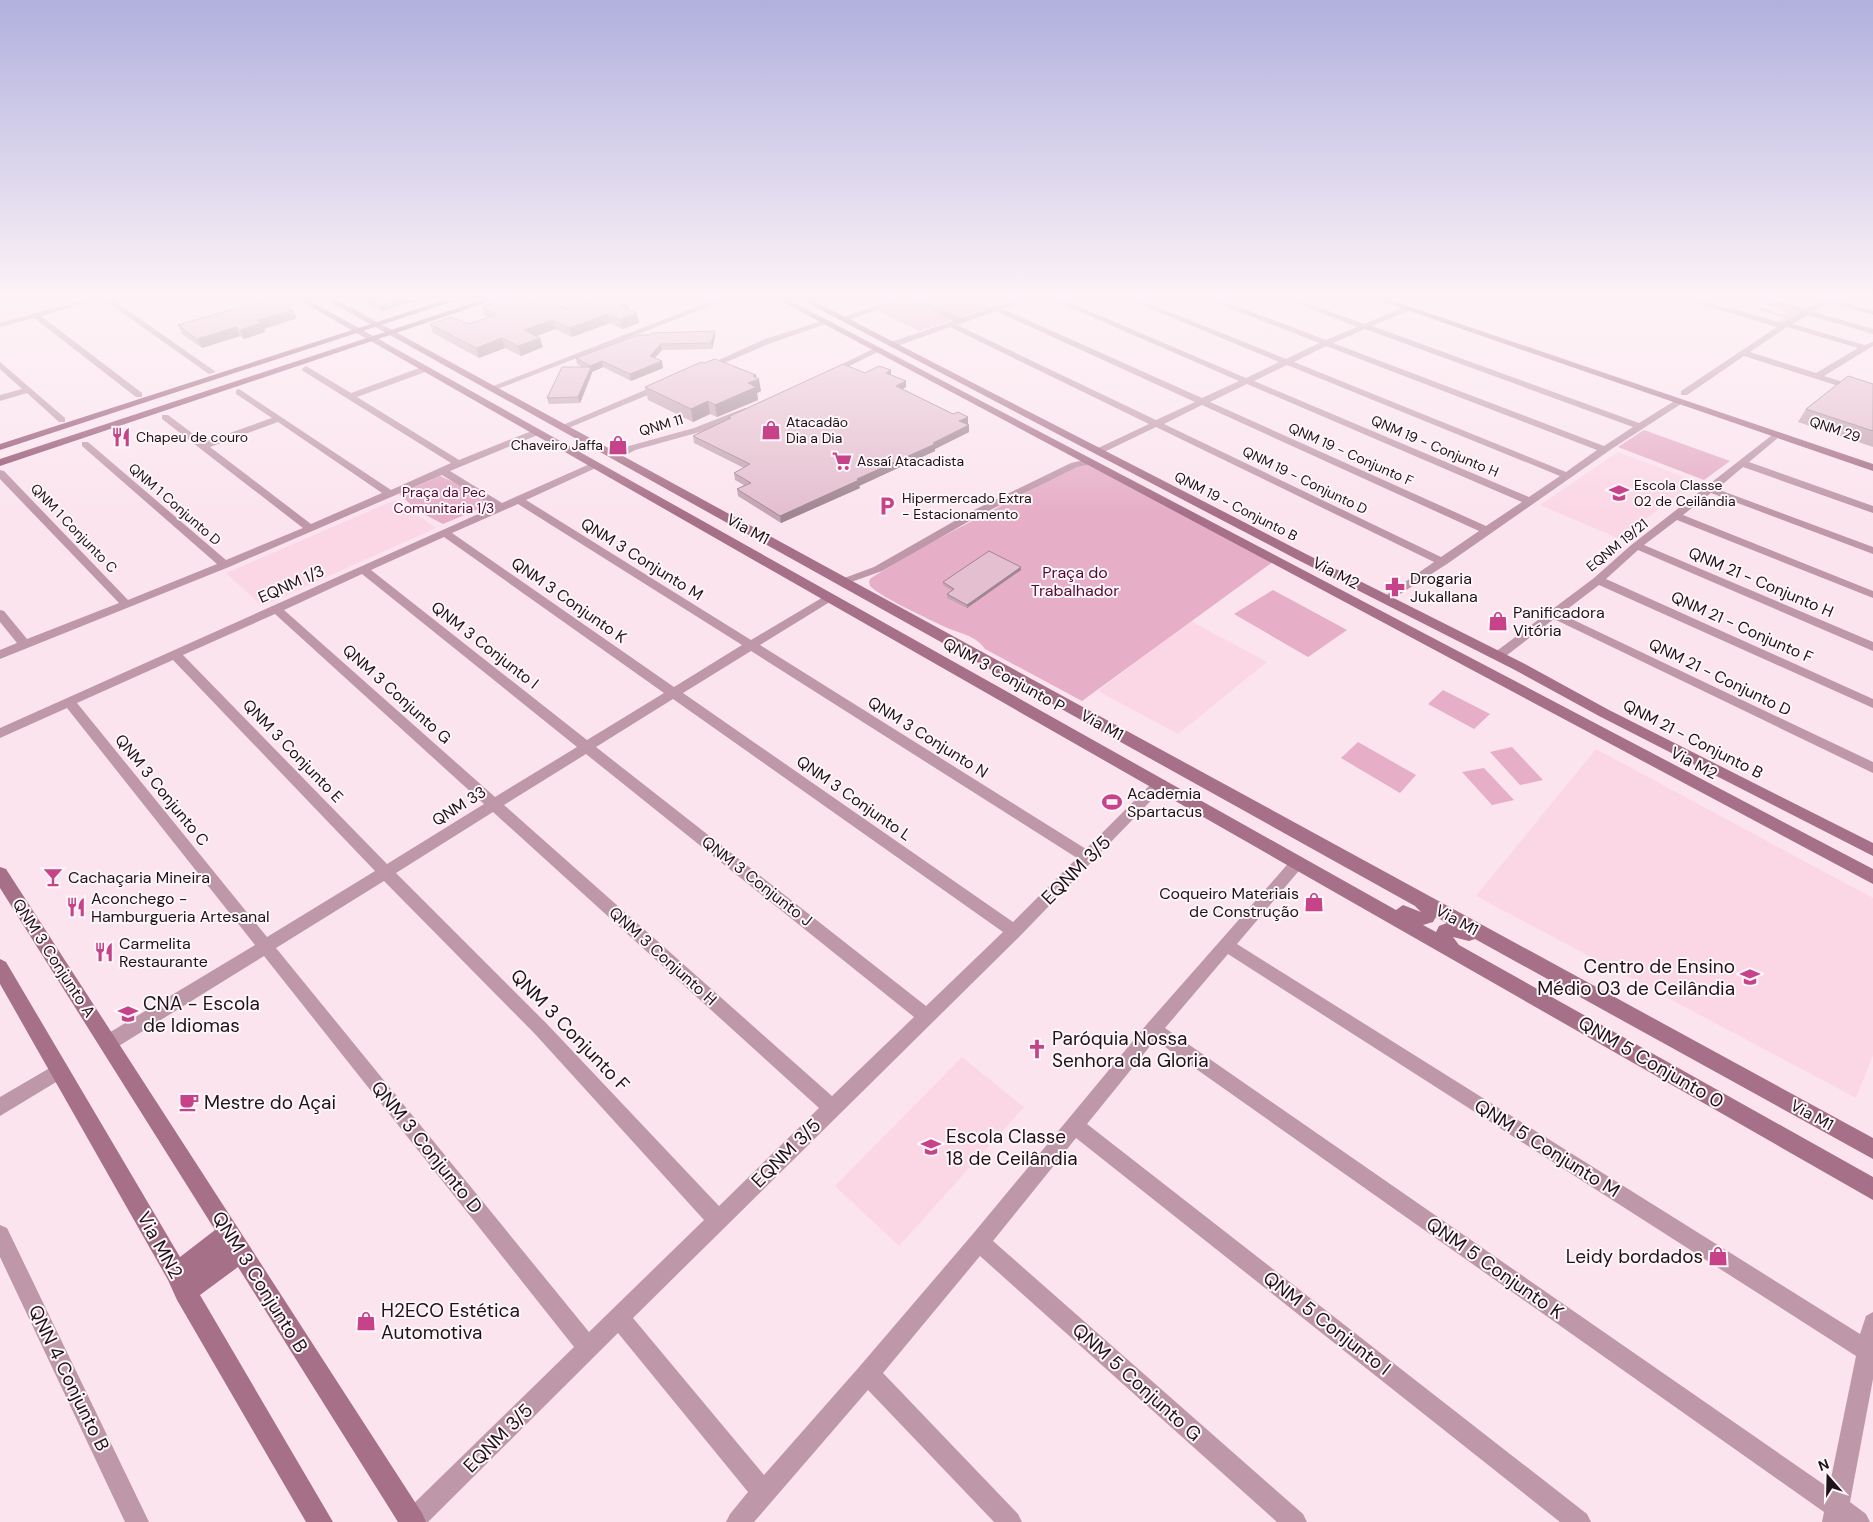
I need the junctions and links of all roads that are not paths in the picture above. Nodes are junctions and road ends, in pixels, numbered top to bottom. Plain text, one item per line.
1 (7, 371) edge
2 (108, 371) edge
3 (236, 371) edge
4 (282, 371) edge
5 (308, 371) edge
6 (424, 371) edge
7 (429, 371) edge
8 (452, 371) edge
9 (461, 371) edge
10 (536, 371) edge
11 (831, 371) edge
12 (917, 371) edge
13 (932, 371) edge
14 (945, 371) edge
15 (1046, 371) edge
16 (1134, 371) edge
17 (1223, 371) edge
18 (1268, 371) edge
19 (1309, 371) edge
20 (1399, 371) edge
21 (1487, 371) edge
22 (1590, 371) edge
23 (1612, 371) edge
24 (1618, 371) edge
25 (1719, 371) edge
26 (1801, 371) edge
27 (1826, 371) edge
28 (1596, 373) joint
29 (926, 376) junction
30 (1818, 376) junction
31 (818, 377) edge
32 (475, 379) junction
33 (1246, 381) junction
34 (669, 383) edge
35 (1662, 386) junction
36 (492, 388) junction
37 (28, 390) junction
38 (239, 392) dead end
39 (1873, 394) edge
40 (139, 395) dead end
41 (351, 396) junction
42 (1682, 397) junction
43 (0, 398) edge
44 (484, 402) junction
45 (1202, 402) junction
46 (131, 405) junction
47 (756, 406) edge
48 (532, 410) junction
49 (166, 412) junction
50 (73, 416) dead end
51 (91, 418) junction
52 (136, 418) junction
53 (279, 419) junction
54 (153, 421) dead end
55 (61, 423) junction
56 (1155, 424) junction
57 (563, 427) junction
58 (1641, 427) junction
59 (96, 430) junction
60 (537, 432) junction
61 (112, 435) dead end
62 (1776, 435) junction
63 (74, 438) junction
64 (85, 444) dead end
65 (203, 446) junction
66 (0, 447) edge
67 (1605, 450) junction
68 (1099, 451) junction
69 (616, 457) junction
70 (1873, 457) edge
71 (1075, 460) junction
72 (0, 463) edge
73 (1742, 463) junction
74 (459, 464) junction
75 (595, 464) junction
76 (1873, 466) edge
77 (443, 471) junction
78 (0, 473) edge
79 (1568, 476) junction
80 (664, 484) junction
81 (1710, 489) junction
82 (680, 491) junction
83 (644, 493) junction
84 (390, 494) junction
85 (518, 499) junction
86 (657, 501) junction
87 (1531, 502) junction
88 (502, 507) junction
89 (1873, 510) edge
90 (1676, 516) junction
91 (309, 528) junction
92 (1488, 531) junction
93 (445, 533) junction
94 (1637, 546) junction
95 (1873, 551) edge
96 (1302, 557) junction
97 (1443, 562) junction
98 (1316, 564) junction
99 (225, 565) junction
100 (1288, 567) junction
101 (878, 569) junction
102 (363, 570) junction
103 (1301, 574) junction
104 (1598, 580) junction
105 (843, 582) junction
106 (858, 590) junction
107 (1873, 595) edge
108 (829, 598) junction
109 (1386, 600) junction
110 (126, 603) junction
111 (276, 609) junction
112 (0, 614) edge
113 (1553, 614) junction
114 (25, 645) junction
115 (749, 646) junction
116 (1873, 647) edge
117 (922, 650) junction
118 (175, 654) junction
119 (0, 655) edge
120 (1498, 656) junction
121 (982, 658) junction
122 (1039, 689) junction
123 (997, 691) junction
124 (674, 693) junction
125 (69, 702) junction
126 (1587, 704) junction
127 (1873, 704) edge
128 (1604, 713) junction
129 (1572, 719) junction
130 (1589, 727) junction
131 (0, 732) edge
132 (587, 746) junction
133 (1873, 768) edge
134 (1160, 784) junction
135 (494, 806) junction
136 (1873, 850) edge
137 (1088, 857) junction
138 (1298, 862) junction
139 (386, 873) junction
140 (0, 874) edge
141 (1873, 877) edge
142 (1331, 881) junction
143 (0, 894) edge
144 (1421, 900) junction
145 (23, 911) junction
146 (1014, 932) junction
147 (1226, 945) junction
148 (267, 947) junction
149 (1452, 949) junction
150 (0, 967) edge
151 (1562, 978) junction
152 (926, 1016) junction
153 (1152, 1029) junction
154 (108, 1043) junction
155 (60, 1070) junction
156 (0, 1107) edge
157 (832, 1108) junction
158 (1074, 1125) junction
159 (1873, 1149) edge
160 (1873, 1189) edge
161 (719, 1221) junction
162 (229, 1232) junction
163 (0, 1235) edge
164 (979, 1242) junction
165 (241, 1252) junction
166 (181, 1282) junction
167 (619, 1318) junction
168 (1873, 1323) edge
169 (588, 1348) junction
170 (1870, 1352) edge
171 (868, 1374) junction
172 (764, 1493) junction
173 (1836, 1515) edge
174 (137, 1522) edge
175 (320, 1522) edge
176 (412, 1522) edge
177 (738, 1522) edge
178 (1010, 1522) edge
179 (1295, 1522) edge
180 (1579, 1522) edge
181 (1858, 1522) edge

1 - 37 street
2 - 40 street
3 - 46 main road
4 - 49 main road
5 - 41 street
6 - 41 street
7 - 44 main road
8 - 32 main road
9 - 32 main road, Via M1
10 - 36 street
11 - 31 street
12 - 29 main road, Via M2
13 - 29 main road
14 - 68 main road, QNM 19 - Conjunto B
15 - 56 street, QNM 19 - Conjunto D
16 - 45 street, QNM 19 - Conjunto F
17 - 33 street, QNM 19 - Conjunto H
18 - 33 street
19 - 79 street
20 - 67 street
21 - 58 street
22 - 28 main road
23 - 35 main road
24 - 35 main road
25 - 42 street
26 - 30 street
27 - 30 street
28 - 42 main road
29 - 71 main road, Via M2
30 - 39 street
32 - 36 main road, Via M1
33 - 45 street
33 - 87 street, QNM 19 - Conjunto H
34 - 57 street
35 - 42 main road
36 - 48 main road, Via M1
37 - 43 street
37 - 55 street
38 - 53 street
41 - 74 street
42 - 58 street
42 - 62 main road
42 - 70 main road, QNM 29
44 - 48 main road
44 - 60 main road
45 - 56 street
45 - 92 street, QNM 19 - Conjunto F
46 - 51 main road
46 - 52 main road
47 - 69 street, QNM 11
48 - 57 main road, Via M1
49 - 52 main road
49 - 54 main road
49 - 65 street
50 - 55 main road
51 - 55 main road
51 - 59 main road
52 - 59 main road
53 - 65 street
53 - 84 street
55 - 66 main road
56 - 68 street
56 - 97 street, QNM 19 - Conjunto D
57 - 69 main road, Via M1
58 - 67 street
59 - 63 main road
60 - 74 street
60 - 75 main road
61 - 63 main road
62 - 73 street, EQNM 19/21
62 - 76 main road
63 - 72 main road
64 - 99 street, QNM 1 Conjunto D
65 - 91 street
67 - 79 street
68 - 96 main road, QNM 19 - Conjunto B
69 - 80 main road, Via M1
71 - 100 main road, Via M2
71 - 101 street
73 - 81 street, EQNM 19/21
73 - 89 street
74 - 77 street
75 - 83 main road, QNM 3 Conjunto P
75 - 85 street, EQNM 1/3
77 - 84 street
77 - 88 street
78 - 110 street, QNM 1 Conjunto C
79 - 87 street
80 - 82 main road, Via M1
80 - 83 main road
81 - 90 street, EQNM 19/21
81 - 95 street
82 - 86 main road
82 - 105 main road, Via M1
83 - 86 main road, QNM 3 Conjunto P
84 - 91 street
85 - 88 street, EQNM 1/3
85 - 115 street, QNM 3 Conjunto M
86 - 108 main road, QNM 3 Conjunto P
87 - 92 street
88 - 93 street, EQNM 1/3
90 - 94 street, EQNM 19/21
90 - 107 street
91 - 99 street
92 - 97 street
93 - 102 street, EQNM 1/3
93 - 124 street, QNM 3 Conjunto K
94 - 104 street, EQNM 19/21
94 - 116 street, QNM 21 - Conjunto H
96 - 98 main road, QNM 19 - Conjunto B
96 - 100 main road
97 - 109 street
98 - 103 main road
98 - 109 main road, QNM 19 - Conjunto B
99 - 110 street
100 - 103 main road, Via M2
101 - 105 street
101 - 106 street
102 - 111 street, EQNM 1/3
102 - 132 street, QNM 3 Conjunto I
103 - 129 main road, Via M2
104 - 113 street, EQNM 19/21
104 - 127 street, QNM 21 - Conjunto F
105 - 106 main road, Via M1
106 - 121 main road, Via M1
108 - 115 street, QNM 33
108 - 117 main road, QNM 3 Conjunto P
109 - 120 main road
110 - 114 street
111 - 118 street, EQNM 1/3
111 - 135 street, QNM 3 Conjunto G
112 - 114 street
113 - 120 street, EQNM 19/21
113 - 133 street, QNM 21 - Conjunto D
114 - 119 street
115 - 124 street, QNM 33
115 - 137 street, QNM 3 Conjunto N
117 - 121 main road
117 - 123 main road, QNM 3 Conjunto P
118 - 125 street, EQNM 1/3
118 - 139 street, QNM 3 Conjunto E
120 - 126 main road, QNM 21 - Conjunto B
121 - 122 main road, Via M1
122 - 123 main road
122 - 144 main road, Via M1
123 - 134 main road, QNM 3 Conjunto P
124 - 132 street, QNM 33
124 - 146 street, QNM 3 Conjunto L
125 - 131 street, EQNM 1/3
125 - 148 street, QNM 3 Conjunto C
126 - 128 main road, QNM 21 - Conjunto B
126 - 129 main road
128 - 130 main road
128 - 136 main road, QNM 21 - Conjunto B
129 - 130 main road, Via M2
130 - 141 main road, Via M2
132 - 135 street, QNM 33
132 - 152 street, QNM 3 Conjunto J
134 - 137 street, EQNM 3/5
134 - 138 main road
135 - 139 street, QNM 33
135 - 157 street, QNM 3 Conjunto H
137 - 146 street, EQNM 3/5
138 - 142 main road, QNM 5 Conjunto 0
138 - 147 street
139 - 148 street, QNM 33
139 - 161 street, QNM 3 Conjunto F
140 - 145 main road, QNM 3 Conjunto A
142 - 144 main road
142 - 149 main road, QNM 5 Conjunto 0
143 - 145 main road
144 - 151 main road, Via M1
145 - 154 main road, QNM 3 Conjunto A
146 - 152 street, EQNM 3/5
147 - 153 street
147 - 170 street, QNM 5 Conjunto M
148 - 154 street, QNM 33
148 - 169 street, QNM 3 Conjunto D
149 - 151 main road
149 - 160 main road, QNM 5 Conjunto 0
150 - 155 main road, Via MN2
151 - 159 main road, Via M1
152 - 157 street, EQNM 3/5
153 - 158 street
153 - 173 street, QNM 5 Conjunto K
154 - 162 main road, QNM 3 Conjunto B
155 - 156 street
155 - 166 main road, Via MN2
157 - 161 street, EQNM 3/5
158 - 164 street
158 - 180 street, QNM 5 Conjunto I
161 - 167 street, EQNM 3/5
162 - 165 main road, QNM 3 Conjunto B
162 - 166 main road
163 - 174 street, QNN 4 Conjunto B
164 - 171 street
164 - 179 street, QNM 5 Conjunto G
165 - 166 main road
165 - 176 main road, QNM 3 Conjunto B
166 - 175 main road, Via MN2
167 - 169 street, EQNM 3/5
167 - 172 street
168 - 170 street
169 - 176 street, EQNM 3/5
170 - 173 street
171 - 172 street
171 - 178 street
172 - 177 street
173 - 181 street, QNM 5 Conjunto K

